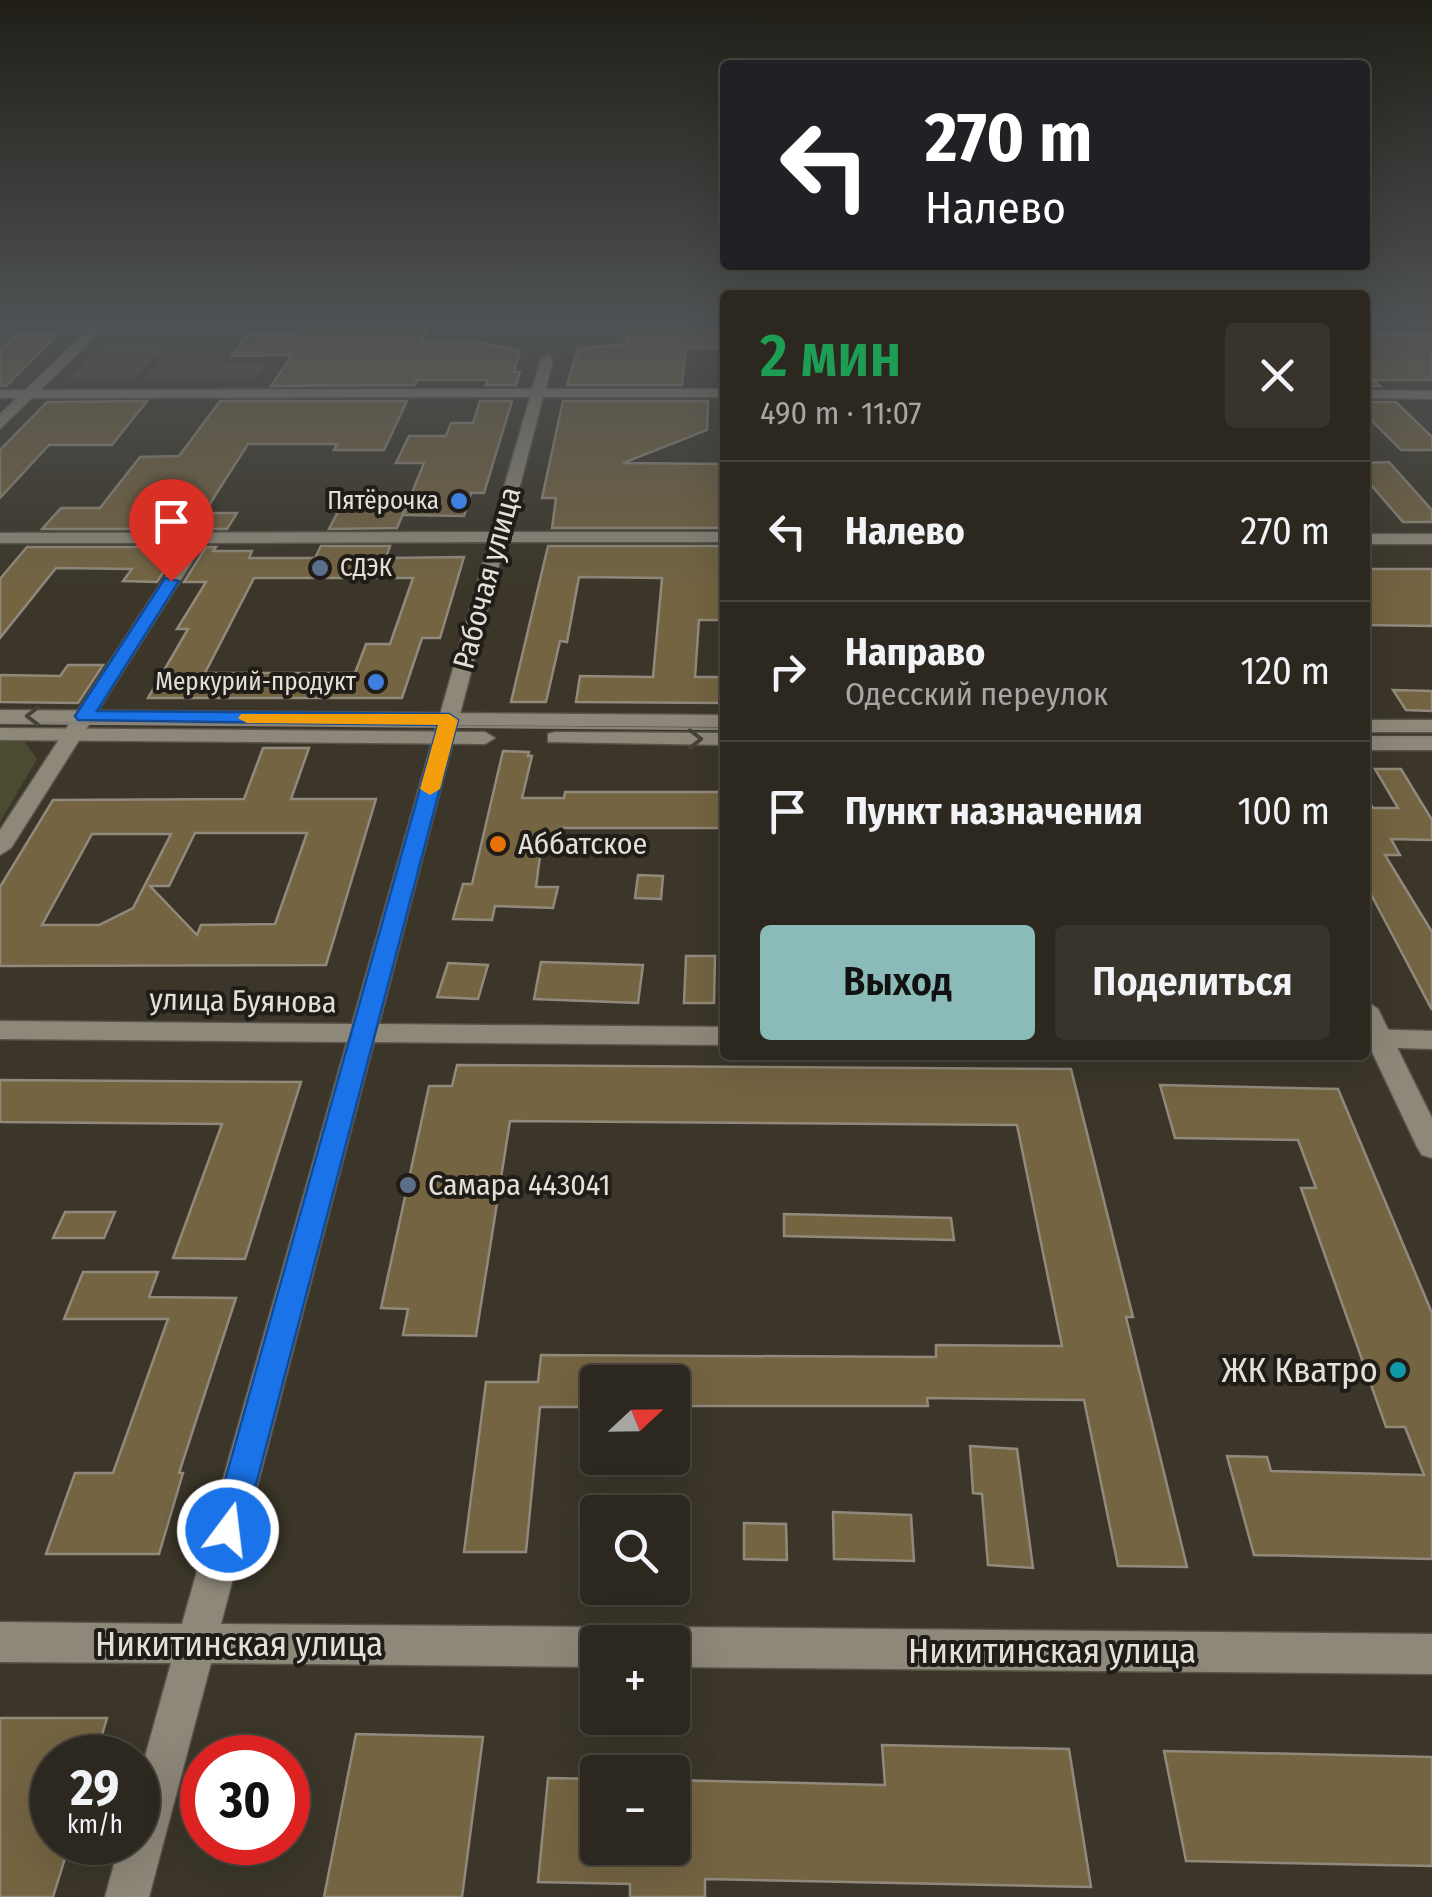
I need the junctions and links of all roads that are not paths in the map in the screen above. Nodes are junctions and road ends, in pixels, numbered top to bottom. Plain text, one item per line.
1 (533, 413) edge
2 (499, 536) junction
3 (199, 537) junction
4 (0, 538) edge
5 (720, 538) edge
6 (1370, 539) edge
7 (1432, 539) edge
8 (0, 716) edge
9 (720, 721) edge
10 (78, 726) junction
11 (1370, 726) edge
12 (1432, 726) edge
13 (446, 728) junction
14 (0, 734) edge
15 (720, 739) edge
16 (1370, 744) edge
17 (1432, 744) edge
18 (0, 848) edge
19 (0, 1030) edge
20 (363, 1035) junction
21 (720, 1036) edge
22 (1372, 1038) edge
23 (1432, 1040) edge
24 (1432, 1147) edge
25 (0, 1642) edge
26 (196, 1644) junction
27 (580, 1647) edge
28 (690, 1648) edge
29 (1432, 1654) edge
30 (127, 1897) edge

1 - 2 street, Рабочая улица
2 - 3 street
2 - 5 street
2 - 13 street, Рабочая улица
3 - 4 street
3 - 10 street
6 - 7 street
10 -> 8 street
9 - 13 street
10 - 13 street
10 - 14 street
10 - 18 street
11 - 12 street
13 -> 15 street
13 - 20 street, Рабочая улица
16 - 17 street
19 - 20 street, улица Буянова
20 - 21 street, улица Буянова
20 - 26 street, Рабочая улица
22 - 23 street
22 - 24 street
25 - 26 street, Никитинская улица
26 - 27 street, Никитинская улица
26 - 30 street, Рабочая улица
28 - 29 street, Никитинская улица

